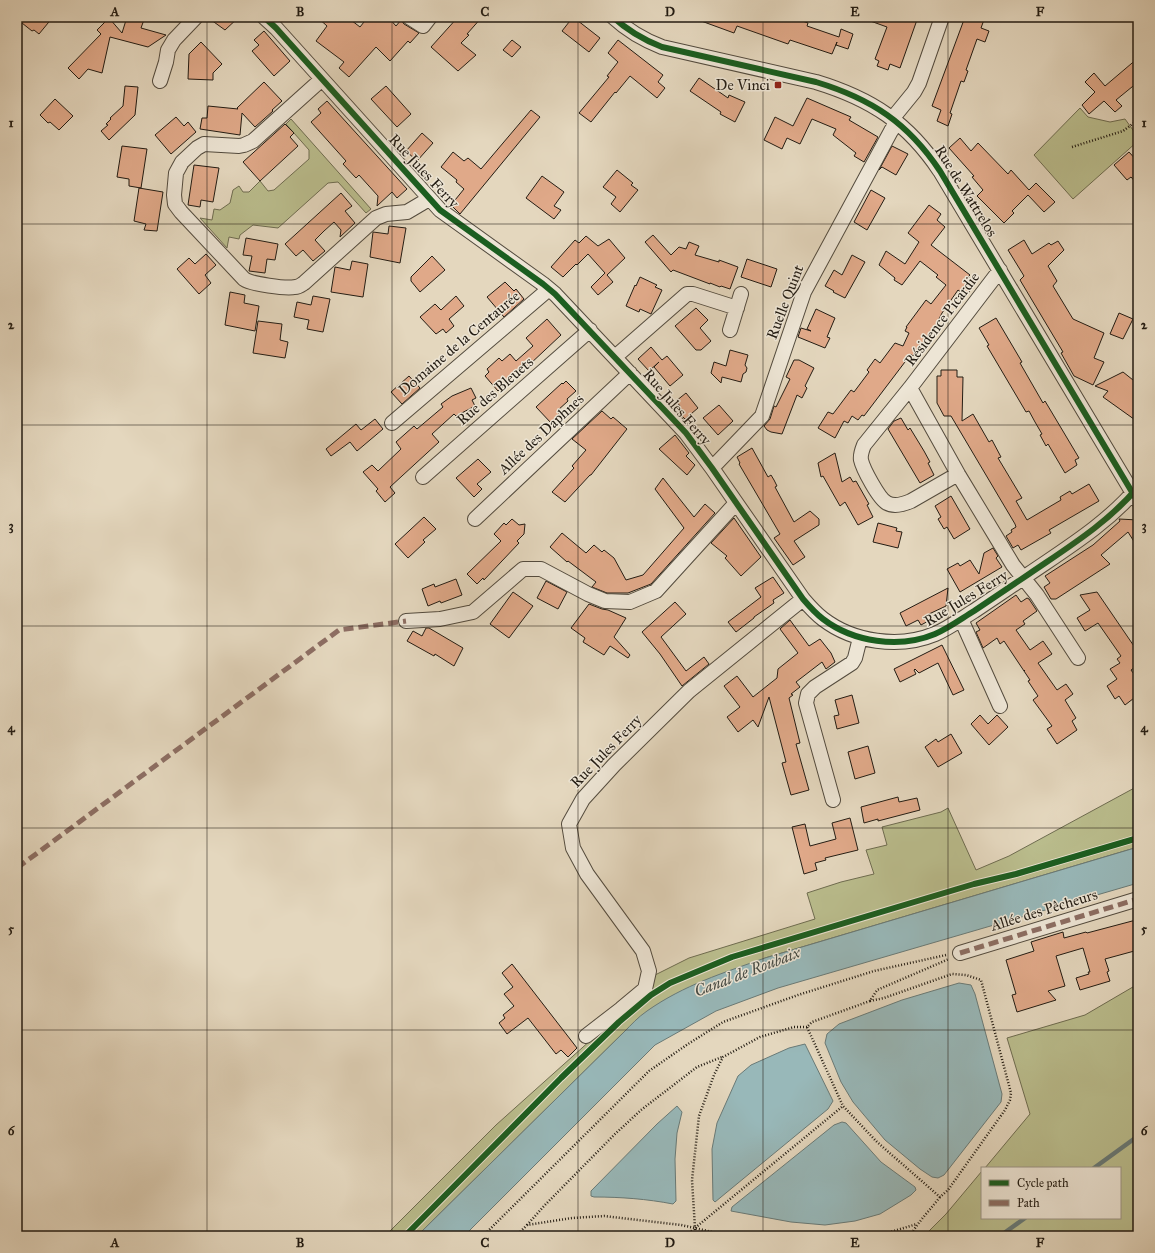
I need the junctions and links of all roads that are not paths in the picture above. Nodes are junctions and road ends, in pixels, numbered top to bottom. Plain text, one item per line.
1 (196, 17) edge
2 (264, 17) edge
3 (409, 17) edge
4 (430, 17) edge
5 (614, 17) edge
6 (942, 17) edge
7 (322, 79) junction
8 (160, 81) dead end
9 (895, 120) junction
10 (429, 199) junction
11 (1000, 270) junction
12 (549, 289) junction
13 (741, 294) dead end
14 (737, 308) junction
15 (590, 330) junction
16 (730, 330) dead end
17 (615, 357) junction
18 (630, 373) junction
19 (910, 388) junction
20 (392, 423) dead end
21 (712, 468) junction
22 (958, 474) junction
23 (423, 477) dead end
24 (1136, 494) edge
25 (736, 503) junction
26 (475, 519) dead end
27 (1024, 578) junction
28 (803, 599) junction
29 (961, 619) junction
30 (406, 621) dead end
31 (860, 638) junction
32 (1078, 658) dead end
33 (1000, 706) dead end
34 (833, 800) dead end
35 (1138, 899) edge
36 (960, 953) road end
37 (586, 1036) dead end

1 - 8 street
2 - 7 street, Rue Jules Ferry
3 - 4 street
5 - 9 street, Rue de Wattrelos
6 - 9 street, Ruelle Quint
7 - 10 street, Rue Jules Ferry
7 - 10 street
9 - 11 street, Rue de Wattrelos
9 - 21 street, Ruelle Quint
10 - 12 street, Rue Jules Ferry
11 - 19 street, Résidence Picardie
11 - 24 street, Rue de Wattrelos
12 - 15 street, Rue Jules Ferry
12 - 20 street, Domaine de la Centaurée
13 - 14 street
14 - 16 street
14 - 17 street
15 - 17 street, Rue Jules Ferry
15 - 23 street, Rue des Bleuets
17 - 18 street, Rue Jules Ferry
18 - 21 street, Rue Jules Ferry
18 - 26 street, Allée des Daphnes
19 - 22 street, Résidence Picardie
19 - 22 street, Résidence Picardie
21 - 25 street, Rue Jules Ferry
22 - 27 street, Résidence Picardie
24 - 27 street, Rue Jules Ferry
25 - 28 street, Rue Jules Ferry
25 - 30 street
27 - 29 street, Rue Jules Ferry
27 - 32 street, Résidence Picardie
28 - 31 street, Rue Jules Ferry
28 - 37 street, Rue Jules Ferry
29 - 31 street, Rue Jules Ferry
29 - 33 street, Rue Jules Ferry
31 - 34 street
35 - 36 street, Allée des Pêcheurs

